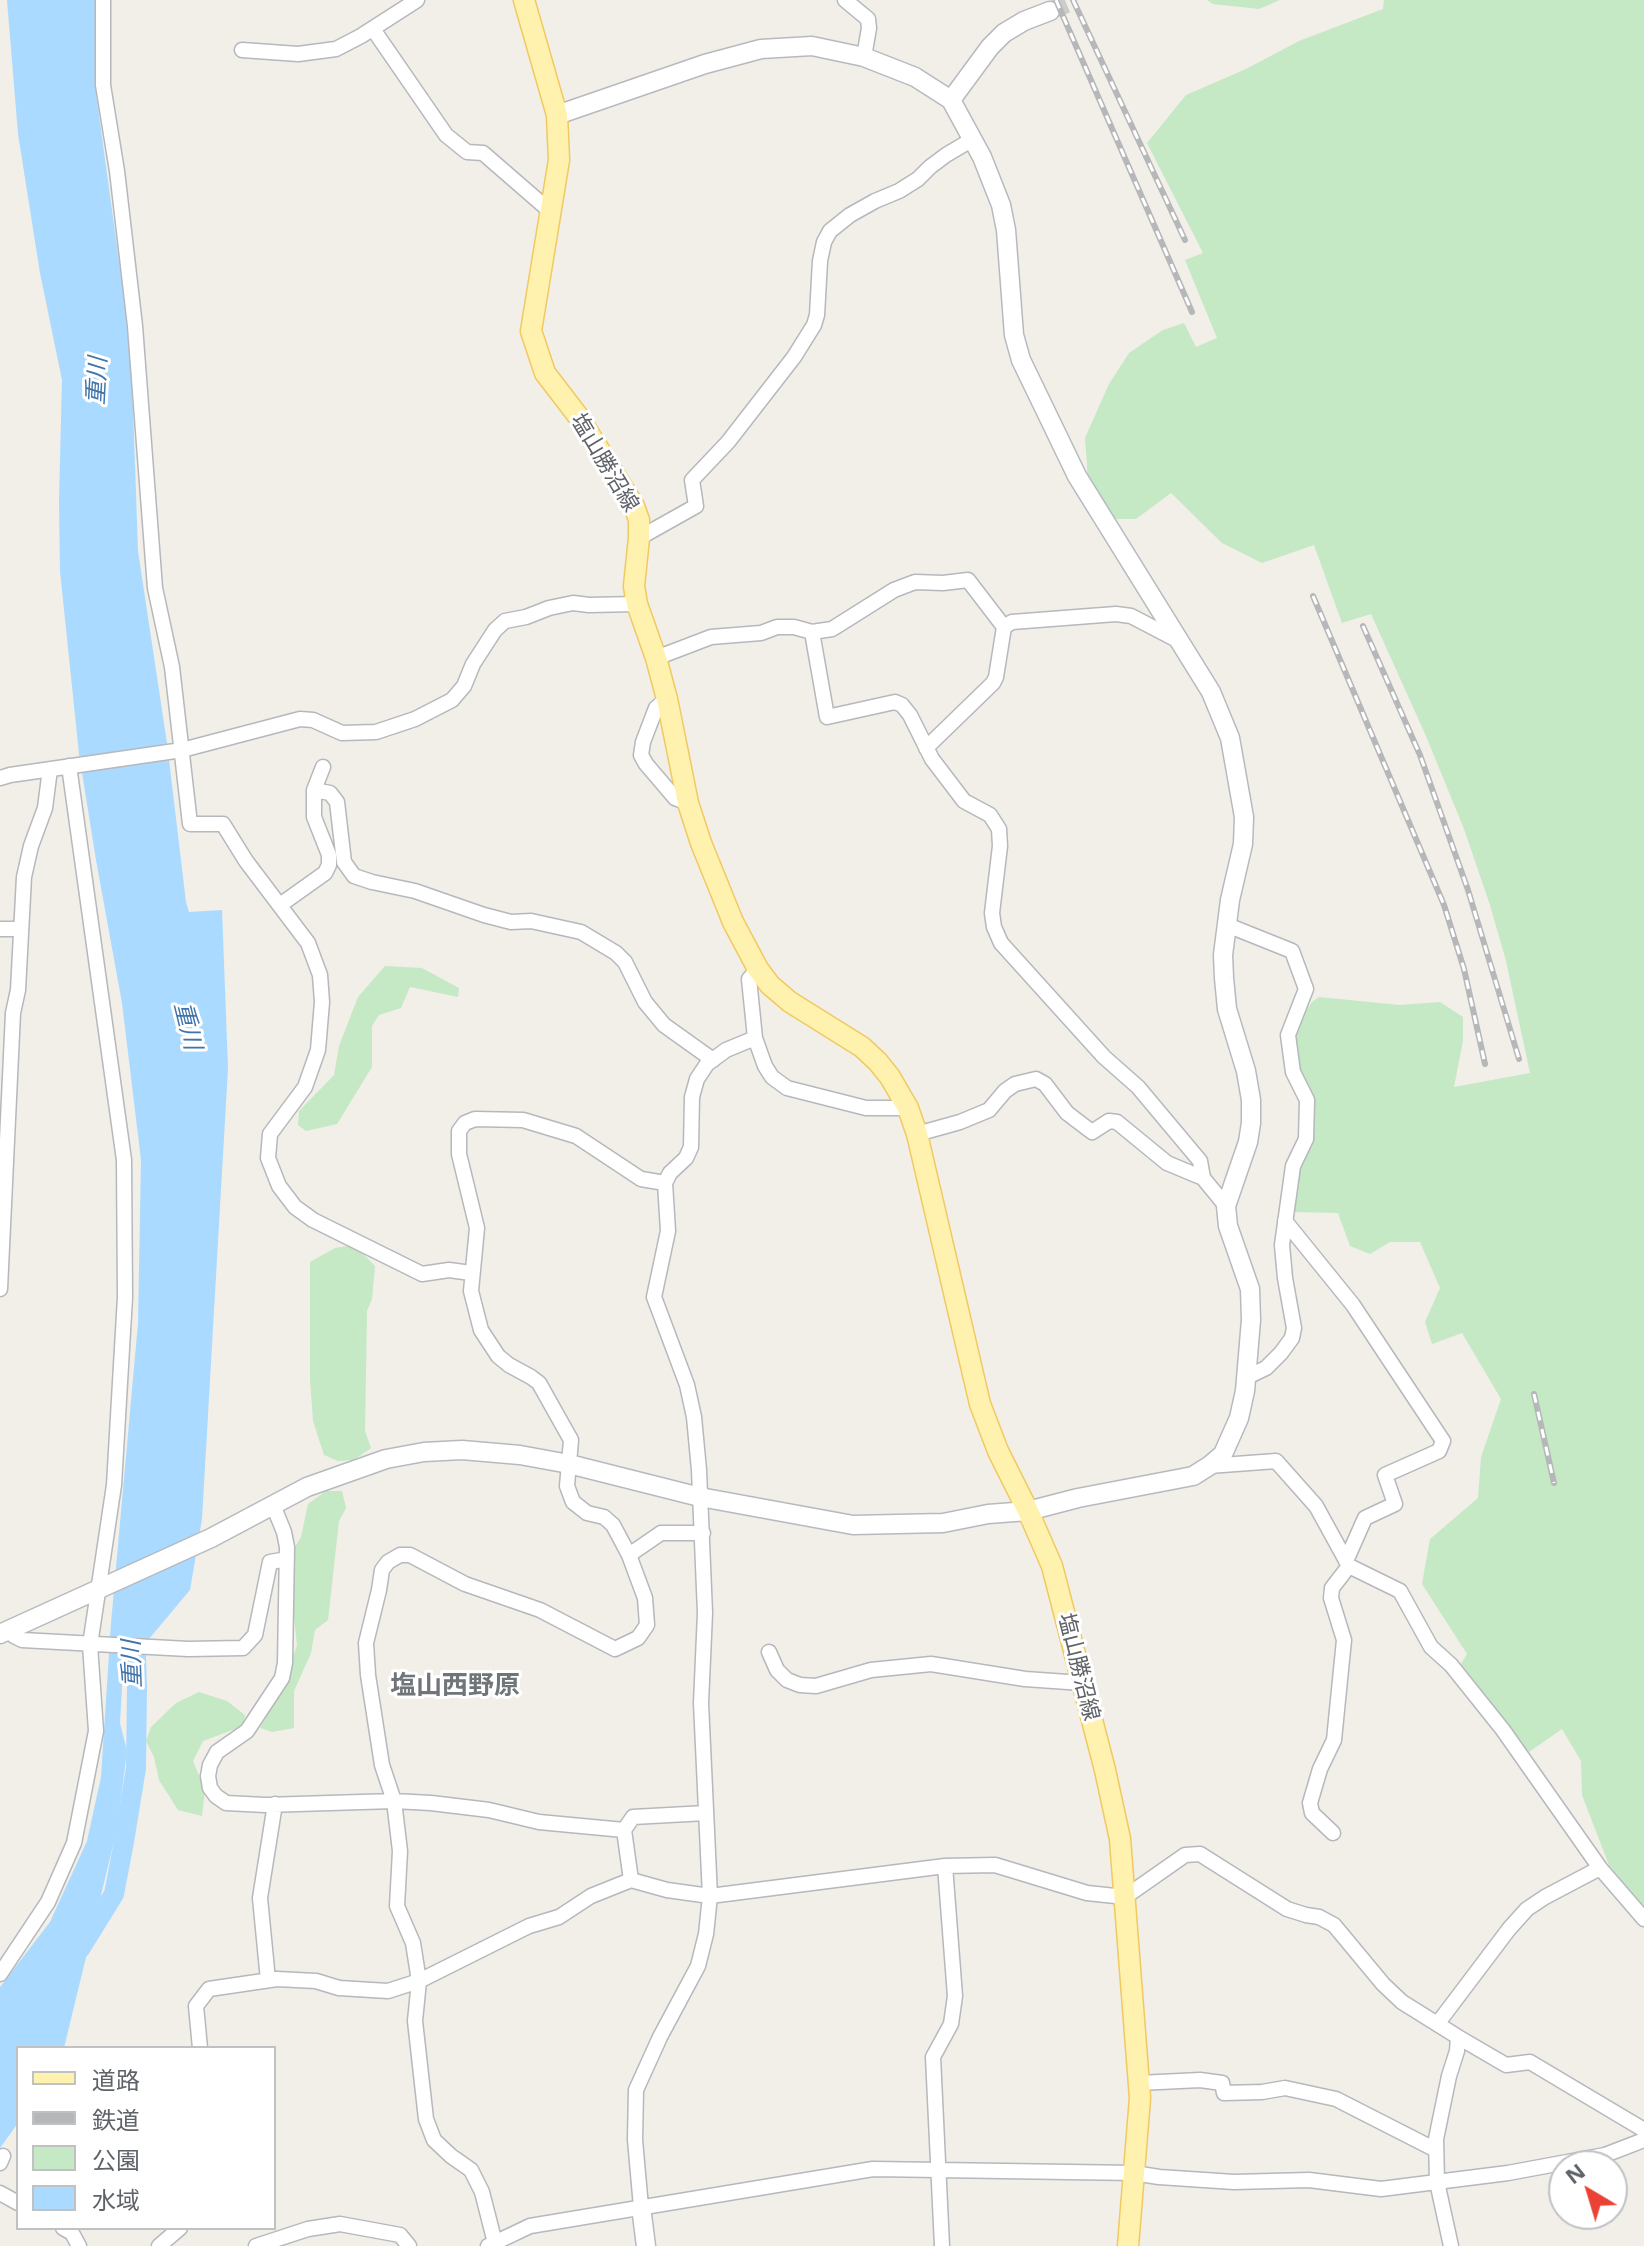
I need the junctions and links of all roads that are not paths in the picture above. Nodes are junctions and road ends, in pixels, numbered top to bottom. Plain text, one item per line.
1 (103, 0) edge
2 (417, 0) edge
3 (524, 0) edge
4 (845, 0) edge
5 (1050, 11) tunnel mouth
6 (373, 29) junction
7 (242, 50) dead end
8 (864, 57) junction
9 (951, 100) junction
10 (557, 115) junction
11 (973, 139) junction
12 (551, 212) junction
13 (639, 538) junction
14 (637, 604) junction
15 (1004, 627) junction
16 (812, 632) junction
17 (1179, 641) junction
18 (656, 658) junction
19 (667, 699) junction
20 (926, 748) junction
21 (182, 750) junction
22 (69, 766) junction
23 (323, 767) dead end
24 (50, 769) junction
25 (0, 778) edge
26 (314, 790) junction
27 (688, 803) junction
28 (280, 905) junction
29 (1227, 925) junction
30 (0, 929) edge
31 (21, 929) junction
32 (758, 969) junction
33 (13, 1013) junction
34 (0, 1021) edge
35 (755, 1038) junction
36 (713, 1060) junction
37 (908, 1108) junction
38 (917, 1134) junction
39 (1203, 1178) junction
40 (665, 1183) junction
41 (1226, 1206) junction
42 (1285, 1221) junction
43 (471, 1273) junction
44 (0, 1289) edge
45 (1247, 1377) junction
46 (569, 1464) junction
47 (1209, 1466) junction
48 (700, 1497) junction
49 (273, 1505) junction
50 (1028, 1511) junction
51 (703, 1533) junction
52 (629, 1555) junction
53 (287, 1559) junction
54 (1347, 1563) junction
55 (99, 1588) junction
56 (4, 1632) edge
57 (92, 1645) junction
58 (769, 1652) dead end
59 (1082, 1683) junction
60 (394, 1801) junction
61 (275, 1804) junction
62 (706, 1813) junction
63 (624, 1830) junction
64 (1333, 1833) dead end
65 (945, 1866) junction
66 (1600, 1868) junction
67 (631, 1880) junction
68 (710, 1896) junction
69 (1125, 1897) junction
70 (1644, 1919) edge
71 (0, 1974) edge
72 (268, 1980) junction
73 (419, 1981) junction
74 (1438, 2023) junction
75 (1458, 2037) junction
76 (200, 2046) edge
77 (1139, 2083) junction
78 (1644, 2130) edge
79 (1644, 2140) edge
80 (1436, 2150) junction
81 (937, 2170) junction
82 (1134, 2173) junction
83 (1437, 2182) junction
84 (641, 2207) junction
85 (67, 2230) edge
86 (178, 2230) edge
87 (492, 2244) edge
88 (79, 2246) edge
89 (159, 2246) edge
90 (256, 2246) edge
91 (409, 2246) edge
92 (646, 2246) edge
93 (942, 2246) edge
94 (1128, 2246) edge
95 (1451, 2246) edge

1 - 21 street
2 - 6 street
3 - 10 main road, 塩山勝沼線
4 - 8 street
5 - 9 street
6 - 7 street
6 - 12 street
8 - 9 street
8 - 10 street
9 - 11 street
10 - 12 main road, 塩山勝沼線
11 - 13 street
11 - 17 street
12 - 13 main road, 塩山勝沼線
13 - 14 main road, 塩山勝沼線
14 - 18 main road, 塩山勝沼線
14 - 21 street
15 - 16 street
15 - 17 street
15 - 20 street
16 - 18 street
16 - 20 street
17 - 29 street
18 - 19 main road, 塩山勝沼線
19 - 27 main road, 塩山勝沼線
19 - 27 street
20 - 39 street
21 - 22 street
21 - 28 street
22 - 24 street
22 - 55 street
23 - 26 street
24 - 25 street
24 - 31 street
26 - 28 street
26 - 36 street
27 - 32 main road, 塩山勝沼線
28 - 43 street
29 - 41 street
29 - 42 street
30 - 31 street
31 - 33 street
32 - 35 street
32 - 37 main road, 塩山勝沼線
33 - 34 street
33 - 44 street
35 - 36 street
35 - 37 street
36 - 40 street
37 - 38 main road, 塩山勝沼線
38 - 39 street
38 - 50 main road, 塩山勝沼線
39 - 41 street
40 - 43 street
40 - 48 street
41 - 45 street
42 - 45 street
42 - 54 street
43 - 46 street
45 - 47 street
46 - 48 street
46 - 49 street
46 - 52 street
47 - 50 street
47 - 54 street
48 - 50 street
48 - 51 street
49 - 53 street
49 - 55 street
50 - 59 main road, 塩山勝沼線
51 - 52 street
51 - 62 street
52 - 60 street
53 - 57 street
53 - 61 street
54 - 64 street
54 - 66 street
55 - 56 street
55 - 57 street
56 - 57 street
57 - 71 street
58 - 59 street
59 - 69 main road, 塩山勝沼線
60 - 61 street
60 - 63 street
60 - 73 street
61 - 72 street
62 - 63 street
62 - 68 street
63 - 67 street
65 - 68 street
65 - 69 street
65 - 81 street
66 - 70 street
66 - 74 street
67 - 68 street
67 - 73 street
68 - 84 street
69 - 74 street
69 - 77 main road, 塩山勝沼線
72 - 73 street
72 - 76 street
73 - 87 street
74 - 75 street
75 - 78 street
75 - 80 street
77 - 80 street
77 - 82 main road, 塩山勝沼線
79 - 83 street
80 - 83 street
81 - 82 street
81 - 84 street
81 - 93 street
82 - 83 street
82 - 94 main road, 塩山勝沼線
83 - 95 street
84 - 87 street
84 - 92 street
85 - 88 street
86 - 89 street
90 - 91 street

